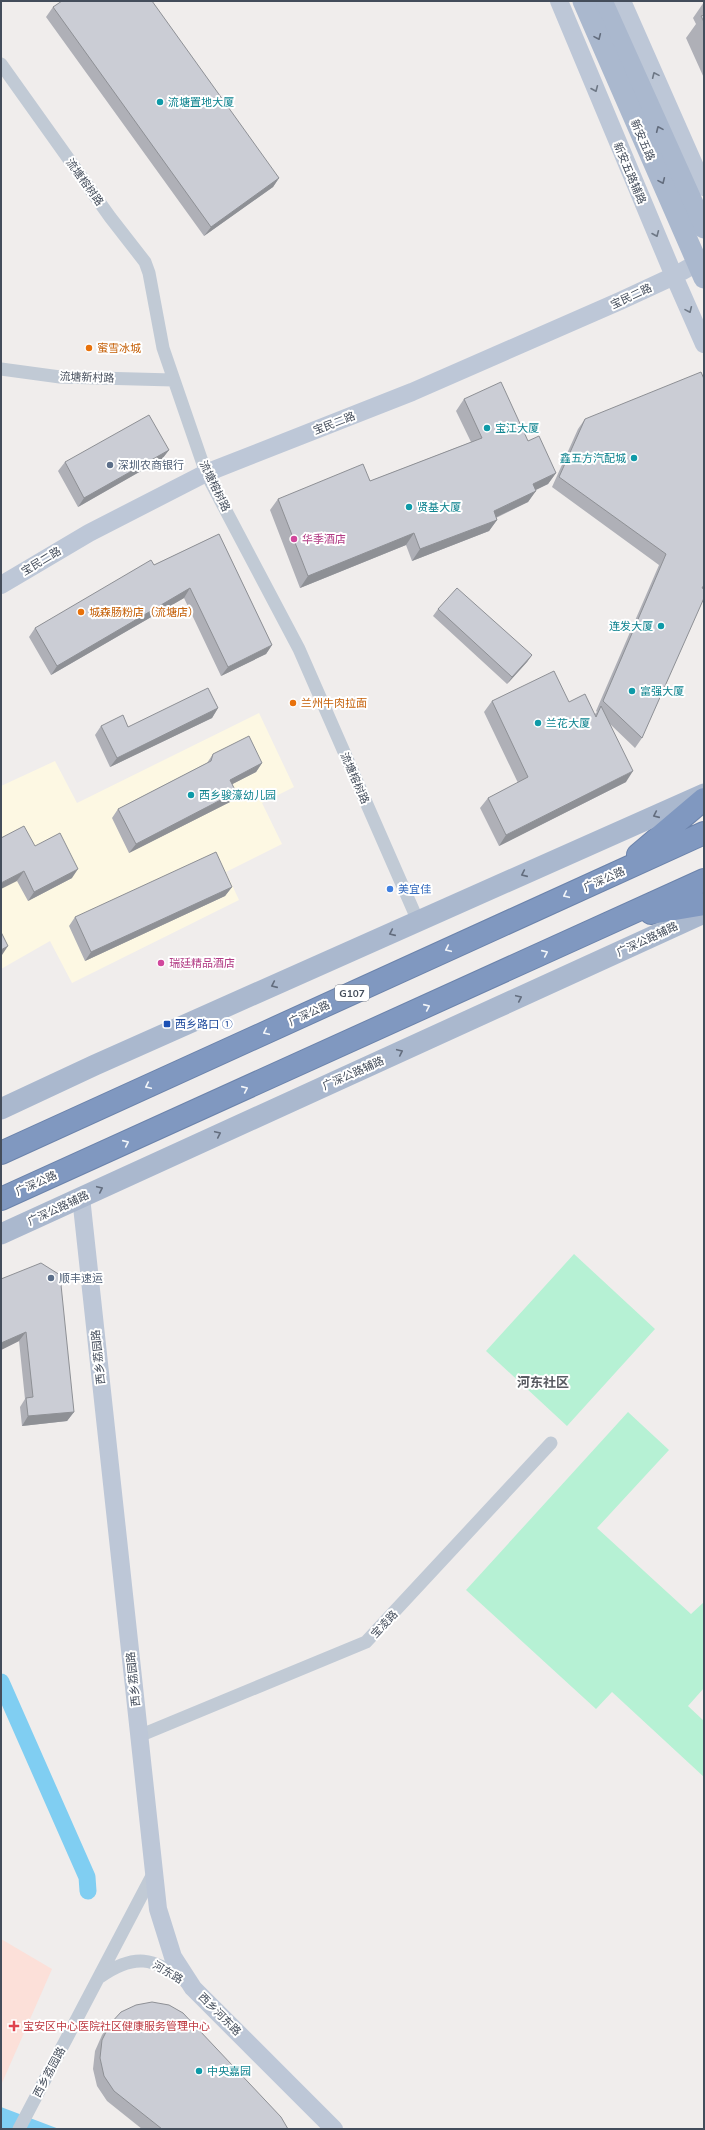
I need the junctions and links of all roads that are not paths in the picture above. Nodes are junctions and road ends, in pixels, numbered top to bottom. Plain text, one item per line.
1 (559, 1) edge
2 (582, 1) edge
3 (602, 1) edge
4 (622, 1) edge
5 (1, 64) edge
6 (704, 187) edge
7 (704, 228) edge
8 (704, 259) edge
9 (704, 270) edge
10 (674, 276) junction
11 (704, 278) edge
12 (704, 344) edge
13 (1, 369) edge
14 (173, 380) junction
15 (206, 473) junction
16 (1, 585) edge
17 (704, 794) edge
18 (704, 799) edge
19 (704, 833) edge
20 (618, 872) junction
21 (704, 880) edge
22 (704, 904) edge
23 (704, 913) edge
24 (620, 918) junction
25 (418, 921) junction
26 (1, 1109) edge
27 (1, 1153) edge
28 (81, 1197) junction
29 (1, 1199) edge
30 (1, 1234) edge
31 (552, 1443) dead end
32 (139, 1736) junction
33 (154, 1872) junction
34 (98, 1978) junction
35 (193, 1988) junction
36 (19, 2129) edge
37 (334, 2129) edge

1 -> 10 street, 新安五路辅路
2 -> 11 main road, 新安五路, bridge
7 -> 3 main road, 新安五路
6 -> 4 street
5 - 14 street, 流塘榕树路
8 - 10 street
9 - 10 street
10 -> 12 street, 新安五路辅路
10 - 15 street, 宝民二路
13 - 14 street, 流塘新村路
14 - 15 street, 流塘榕树路
15 - 16 street, 宝民二路
15 - 25 street, 流塘榕树路
17 -> 25 main road
18 - 20 highway
19 - 20 highway, 广深公路 / G107
20 -> 27 highway, 广深公路 / G107
21 - 24 highway, 广深公路
22 - 24 highway
28 -> 23 main road, 广深公路辅路
29 -> 24 highway, 广深公路
25 -> 26 main road
28 - 30 main road, 广深公路辅路
28 - 32 street, 西乡荔园路
31 - 32 street, 宝凌路
32 - 33 street, 西乡荔园路
33 - 34 street, 西乡荔园路
33 - 35 street, 西乡河东路
34 - 35 street, 河东路
34 - 36 street, 西乡荔园路
35 - 37 street, 西乡河东路

